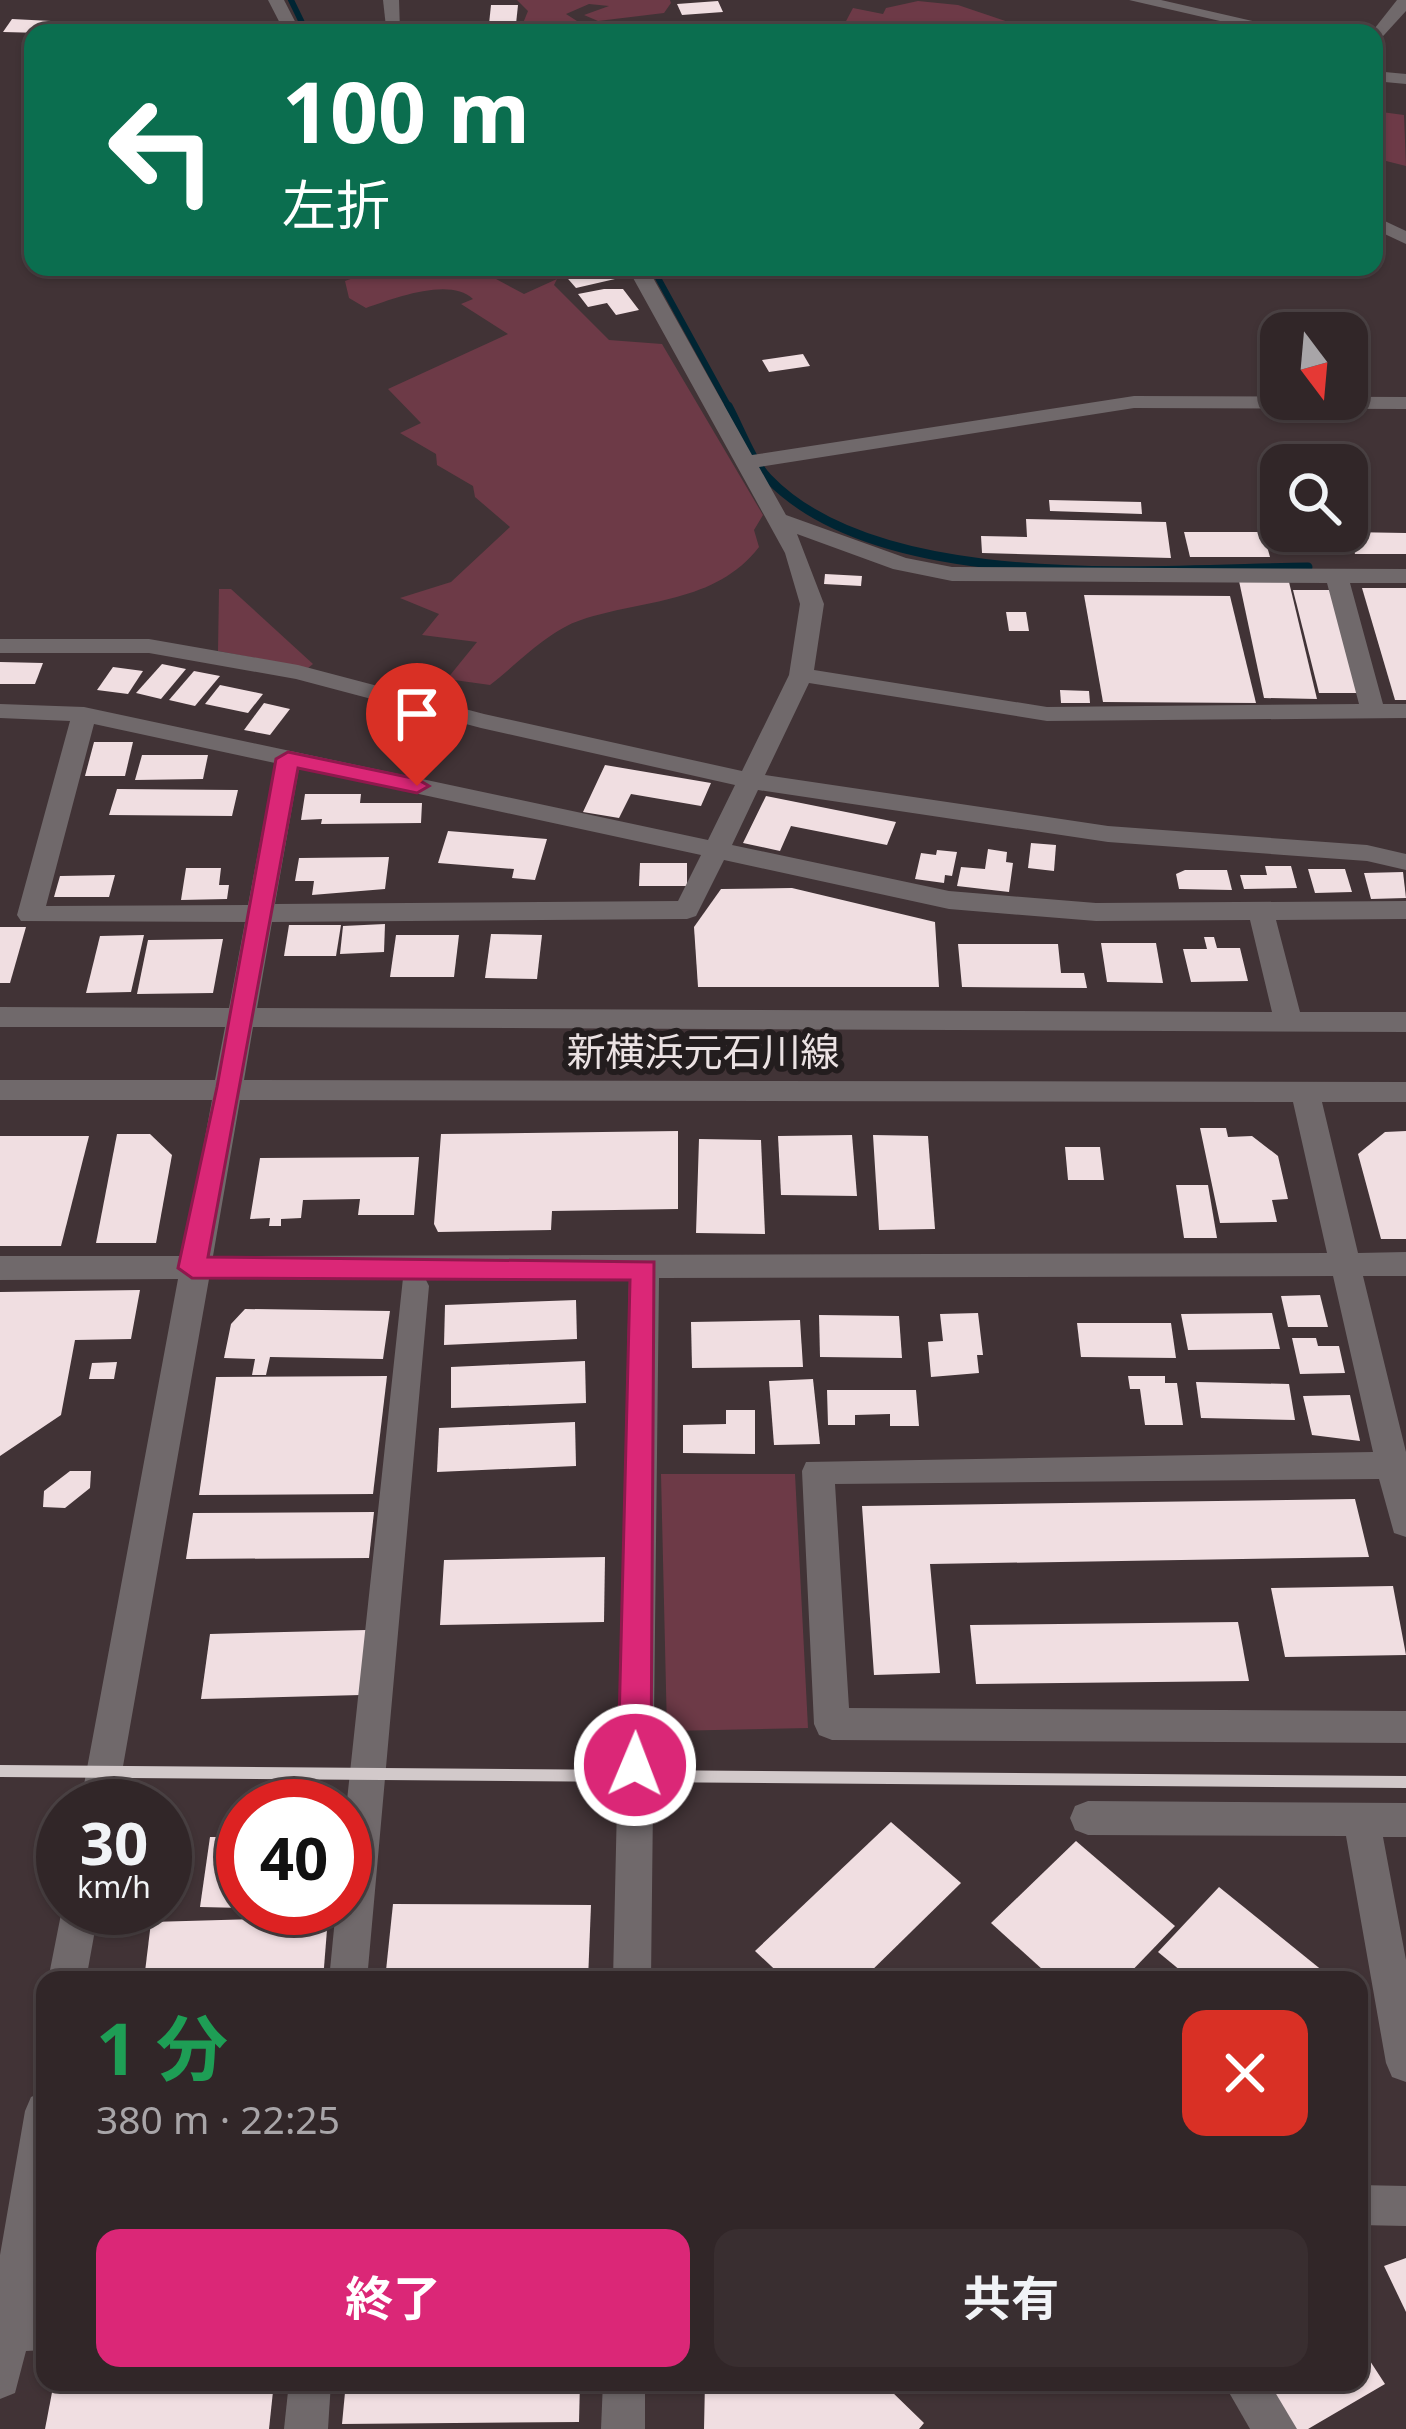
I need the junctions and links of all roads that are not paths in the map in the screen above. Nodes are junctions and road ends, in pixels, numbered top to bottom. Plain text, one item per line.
1 (1137, 0) edge
2 (1406, 0) edge
3 (1253, 24) edge
4 (1383, 29) edge
5 (643, 276) edge
6 (1406, 403) edge
7 (755, 461) junction
8 (778, 520) junction
9 (1337, 576) junction
10 (1406, 576) edge
11 (0, 646) edge
12 (801, 675) junction
13 (0, 711) edge
14 (1372, 711) junction
15 (1406, 712) edge
16 (84, 714) junction
17 (288, 759) junction
18 (752, 781) junction
19 (719, 850) junction
20 (1406, 862) edge
21 (1406, 910) edge
22 (1261, 911) junction
23 (260, 914) junction
24 (243, 1016) junction
25 (0, 1017) edge
26 (1288, 1021) junction
27 (1406, 1022) edge
28 (230, 1087) junction
29 (0, 1090) edge
30 (1305, 1092) junction
31 (1406, 1092) edge
32 (1344, 1264) junction
33 (1406, 1264) edge
34 (0, 1268) edge
35 (192, 1268) junction
36 (644, 1269) junction
37 (414, 1286) dead end
38 (1399, 1465) edge
39 (1406, 1522) edge
40 (1406, 1727) edge
41 (103, 1779) edge
42 (1088, 1818) dead end
43 (1361, 1820) junction
44 (1406, 1820) edge
45 (75, 1935) edge
46 (69, 1971) edge
47 (349, 1971) edge
48 (632, 1971) edge
49 (1406, 2063) edge
50 (36, 2184) edge
51 (1368, 2205) edge
52 (1406, 2206) edge
53 (18, 2330) edge
54 (0, 2378) edge
55 (309, 2391) edge
56 (624, 2391) edge
57 (1250, 2391) edge
58 (306, 2429) edge
59 (623, 2429) edge
60 (1275, 2429) edge

1 - 3 street
2 - 4 street
5 - 7 street
6 - 7 street
7 - 8 street
8 - 9 street
8 - 12 street
9 - 10 street
9 - 14 street
11 - 18 street
12 - 14 street
12 - 18 street
13 - 16 street
14 - 15 street
16 - 17 street
16 - 23 street
17 - 19 street
17 - 23 street
18 - 19 street
18 - 20 street
19 - 22 street
19 - 23 street
21 - 22 street
22 - 26 street
23 - 24 street
24 - 25 street, 新横浜元石川線
24 - 26 street, 新横浜元石川線
24 - 28 street
26 - 27 street, 新横浜元石川線
28 - 29 street, 新横浜元石川線
28 - 30 street, 新横浜元石川線
28 - 35 street
30 - 31 street, 新横浜元石川線
30 - 32 street
32 - 33 street
32 - 36 street
32 - 38 street
34 - 35 street
35 - 36 street
35 - 41 street
36 - 48 street
37 - 47 street
38 - 39 street
38 - 40 street
42 - 43 street
43 - 44 street
43 - 49 street
45 - 46 street
50 - 53 street
51 - 52 street
53 - 54 street
55 - 58 street
56 - 59 street
57 - 60 street

